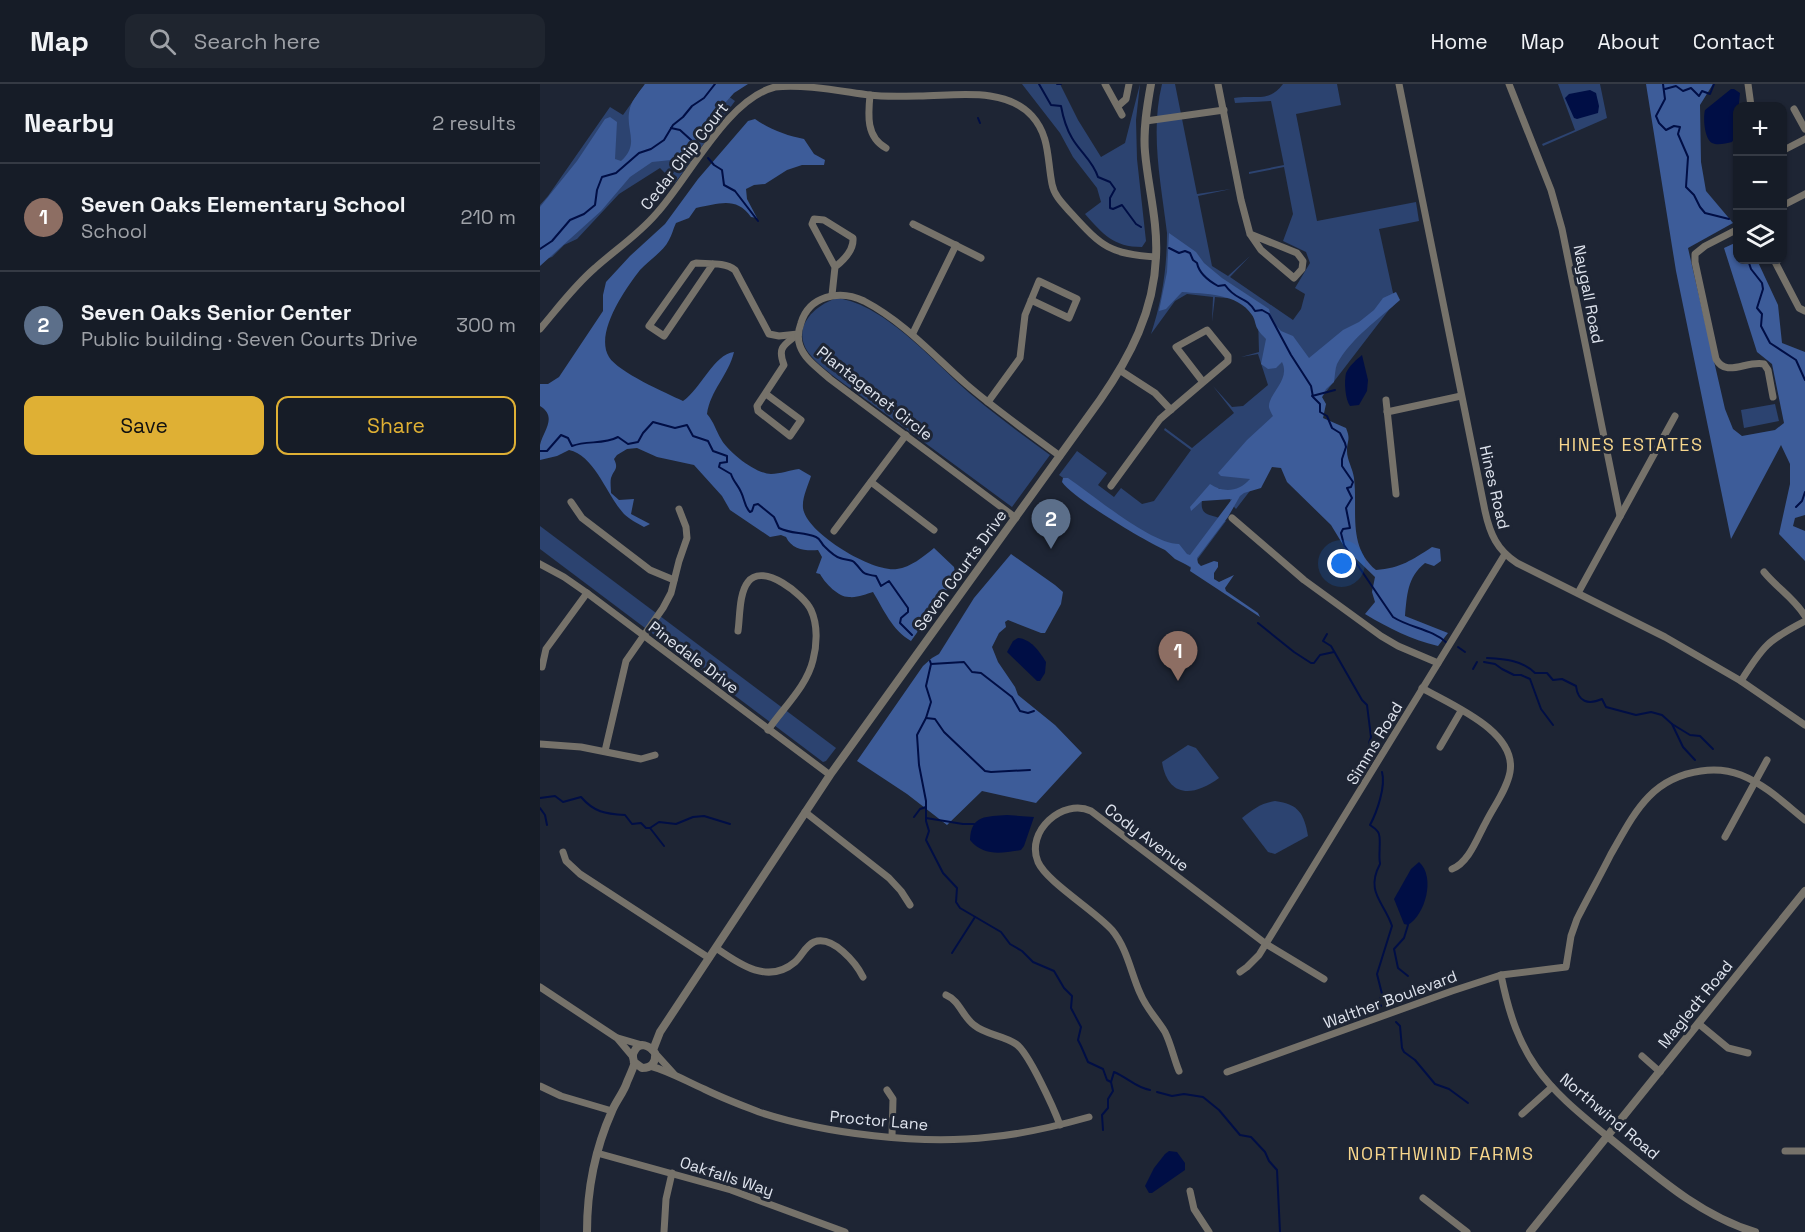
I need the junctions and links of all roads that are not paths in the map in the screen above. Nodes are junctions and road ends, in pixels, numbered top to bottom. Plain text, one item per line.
1 (804, 84) edge
2 (1105, 84) edge
3 (1129, 84) edge
4 (1151, 84) edge
5 (1218, 84) edge
6 (1399, 84) edge
7 (1509, 84) edge
8 (1748, 84) edge
9 (870, 95) junction
10 (1750, 102) edge
11 (1118, 106) junction
12 (1794, 109) dead end
13 (1224, 111) junction
14 (1122, 115) dead end
15 (1146, 121) junction
16 (1805, 129) edge
17 (1805, 139) edge
18 (886, 148) dead end
19 (1787, 148) edge
20 (1805, 194) edge
21 (1787, 203) edge
22 (913, 224) dead end
23 (1733, 231) edge
24 (1250, 234) junction
25 (956, 245) junction
26 (1156, 257) junction
27 (981, 258) dead end
28 (713, 264) junction
29 (1776, 264) edge
30 (835, 267) junction
31 (832, 295) junction
32 (1031, 300) junction
33 (1805, 311) edge
34 (540, 329) edge
35 (913, 333) junction
36 (798, 334) junction
37 (1121, 371) junction
38 (1203, 382) junction
39 (766, 394) junction
40 (1461, 396) junction
41 (1773, 397) dead end
42 (1386, 400) dead end
43 (988, 402) junction
44 (1171, 410) junction
45 (1388, 412) junction
46 (1675, 416) dead end
47 (906, 435) junction
48 (1060, 456) junction
49 (871, 482) junction
50 (1111, 486) dead end
51 (1396, 494) dead end
52 (571, 502) dead end
53 (679, 509) dead end
54 (1620, 516) junction
55 (1016, 518) junction
56 (1232, 518) dead end
57 (934, 530) dead end
58 (834, 531) dead end
59 (1504, 554) junction
60 (540, 564) edge
61 (1764, 572) dead end
62 (674, 580) junction
63 (587, 593) junction
64 (1578, 593) junction
65 (1805, 616) edge
66 (1805, 621) edge
67 (738, 631) dead end
68 (643, 636) junction
69 (1438, 663) junction
70 (542, 667) dead end
71 (1741, 681) junction
72 (1422, 688) junction
73 (1461, 711) junction
74 (1805, 725) edge
75 (768, 730) junction
76 (540, 744) edge
77 (1440, 747) dead end
78 (605, 751) junction
79 (655, 755) dead end
80 (1767, 760) dead end
81 (830, 775) junction
82 (1755, 782) junction
83 (805, 812) junction
84 (1805, 820) edge
85 (1725, 837) dead end
86 (563, 852) dead end
87 (1452, 870) dead end
88 (1805, 891) edge
89 (910, 905) dead end
90 (1266, 944) junction
91 (716, 948) junction
92 (709, 958) junction
93 (1240, 972) dead end
94 (1501, 975) junction
95 (863, 977) dead end
96 (1324, 979) dead end
97 (540, 987) edge
98 (946, 995) dead end
99 (1699, 1024) junction
100 (617, 1038) junction
101 (649, 1048) junction
102 (1748, 1053) dead end
103 (1642, 1056) dead end
104 (633, 1059) junction
105 (646, 1067) junction
106 (1179, 1071) dead end
107 (1227, 1072) dead end
108 (1660, 1072) junction
109 (674, 1074) junction
110 (626, 1085) junction
111 (540, 1086) edge
112 (1551, 1088) junction
113 (887, 1089) dead end
114 (612, 1111) junction
115 (1522, 1114) dead end
116 (1089, 1117) dead end
117 (1060, 1125) junction
118 (892, 1136) junction
119 (1607, 1136) junction
120 (1785, 1151) dead end
121 (1805, 1151) edge
122 (597, 1153) junction
123 (672, 1173) junction
124 (1190, 1191) dead end
125 (1423, 1198) dead end
126 (587, 1232) edge
127 (664, 1232) edge
128 (846, 1232) edge
129 (1209, 1232) edge
130 (1467, 1232) edge
131 (1530, 1232) edge
132 (1755, 1232) edge

1 - 9 street, Cedar Chip Court
1 - 34 street, Cedar Chip Court
2 - 11 street
3 - 11 street
4 - 15 street, Seven Courts Drive
5 - 13 street
6 - 40 street, Hines Road
7 - 54 street, Naygall Road
8 - 10 street
9 - 18 street
9 - 26 street, Cedar Chip Court
11 - 14 street
12 - 16 street
13 - 15 street
13 - 24 street
15 - 26 street, Seven Courts Drive
17 - 19 street
20 - 21 street
22 - 25 street
23 - 41 street
24 - 24 street
25 - 27 street
25 - 35 street
26 - 37 street, Seven Courts Drive
28 - 28 street
28 - 36 street
29 - 33 street
30 - 30 street
30 - 31 street
31 - 35 street
31 - 36 street
32 - 32 street
32 - 43 street
35 - 43 street
36 - 39 street
36 - 47 street, Plantagenet Circle
37 - 44 street
37 - 48 street, Seven Courts Drive
38 - 38 street
38 - 44 street
39 - 39 street
40 - 45 street
40 - 59 street, Hines Road
42 - 45 street
43 - 48 street
44 - 50 street
45 - 51 street
46 - 54 street
47 - 49 street
47 - 55 street, Plantagenet Circle
48 - 55 street, Seven Courts Drive
49 - 57 street
49 - 58 street
52 - 62 street
53 - 62 street
54 - 64 street
55 - 81 street, Seven Courts Drive
56 - 69 street
59 - 64 street, Hines Road
59 - 69 street, Simms Road
60 - 63 street, Pinedale Drive
61 - 65 street
62 - 68 street
63 - 68 street, Pinedale Drive
63 - 70 street
64 - 71 street, Hines Road
66 - 71 street
67 - 75 street
68 - 75 street, Pinedale Drive
68 - 78 street
69 - 72 street, Simms Road
71 - 74 street, Hines Road
72 - 73 street
72 - 90 street, Simms Road
73 - 77 street
73 - 87 street
75 - 81 street, Pinedale Drive
76 - 78 street
78 - 79 street
80 - 82 street
81 - 83 street, Seven Courts Drive
82 - 84 street
82 - 85 street
82 - 94 street, Walther Boulevard
83 - 89 street
83 - 91 street, Seven Courts Drive
86 - 92 street
88 - 99 street, Magledt Road
90 - 93 street, Simms Road
90 - 96 street, Cody Avenue
90 - 106 street, Cody Avenue
91 - 92 street, Seven Courts Drive
91 - 95 street
92 - 101 street, Seven Courts Drive
94 - 107 street, Walther Boulevard
94 - 112 street, Northwind Road
97 - 100 street
98 - 117 street
99 - 102 street
99 - 108 street, Magledt Road
100 - 101 street
100 - 104 street
101 - 104 street, Seven Courts Drive
101 - 105 street
101 - 109 street, Proctor Lane
103 - 108 street
104 - 105 street
104 - 110 street
105 - 109 street, Proctor Lane
105 - 110 street
108 - 119 street, Magledt Road
109 - 118 street, Proctor Lane
110 - 114 street
111 - 114 street
112 - 115 street
112 - 119 street, Northwind Road
113 - 118 street
114 - 122 street
116 - 117 street, Proctor Lane
117 - 118 street, Proctor Lane
119 - 131 street, Magledt Road
119 - 132 street, Northwind Road
120 - 121 street
122 - 123 street, Oakfalls Way
122 - 126 street
123 - 127 street
123 - 128 street, Oakfalls Way
124 - 129 street
125 - 130 street

